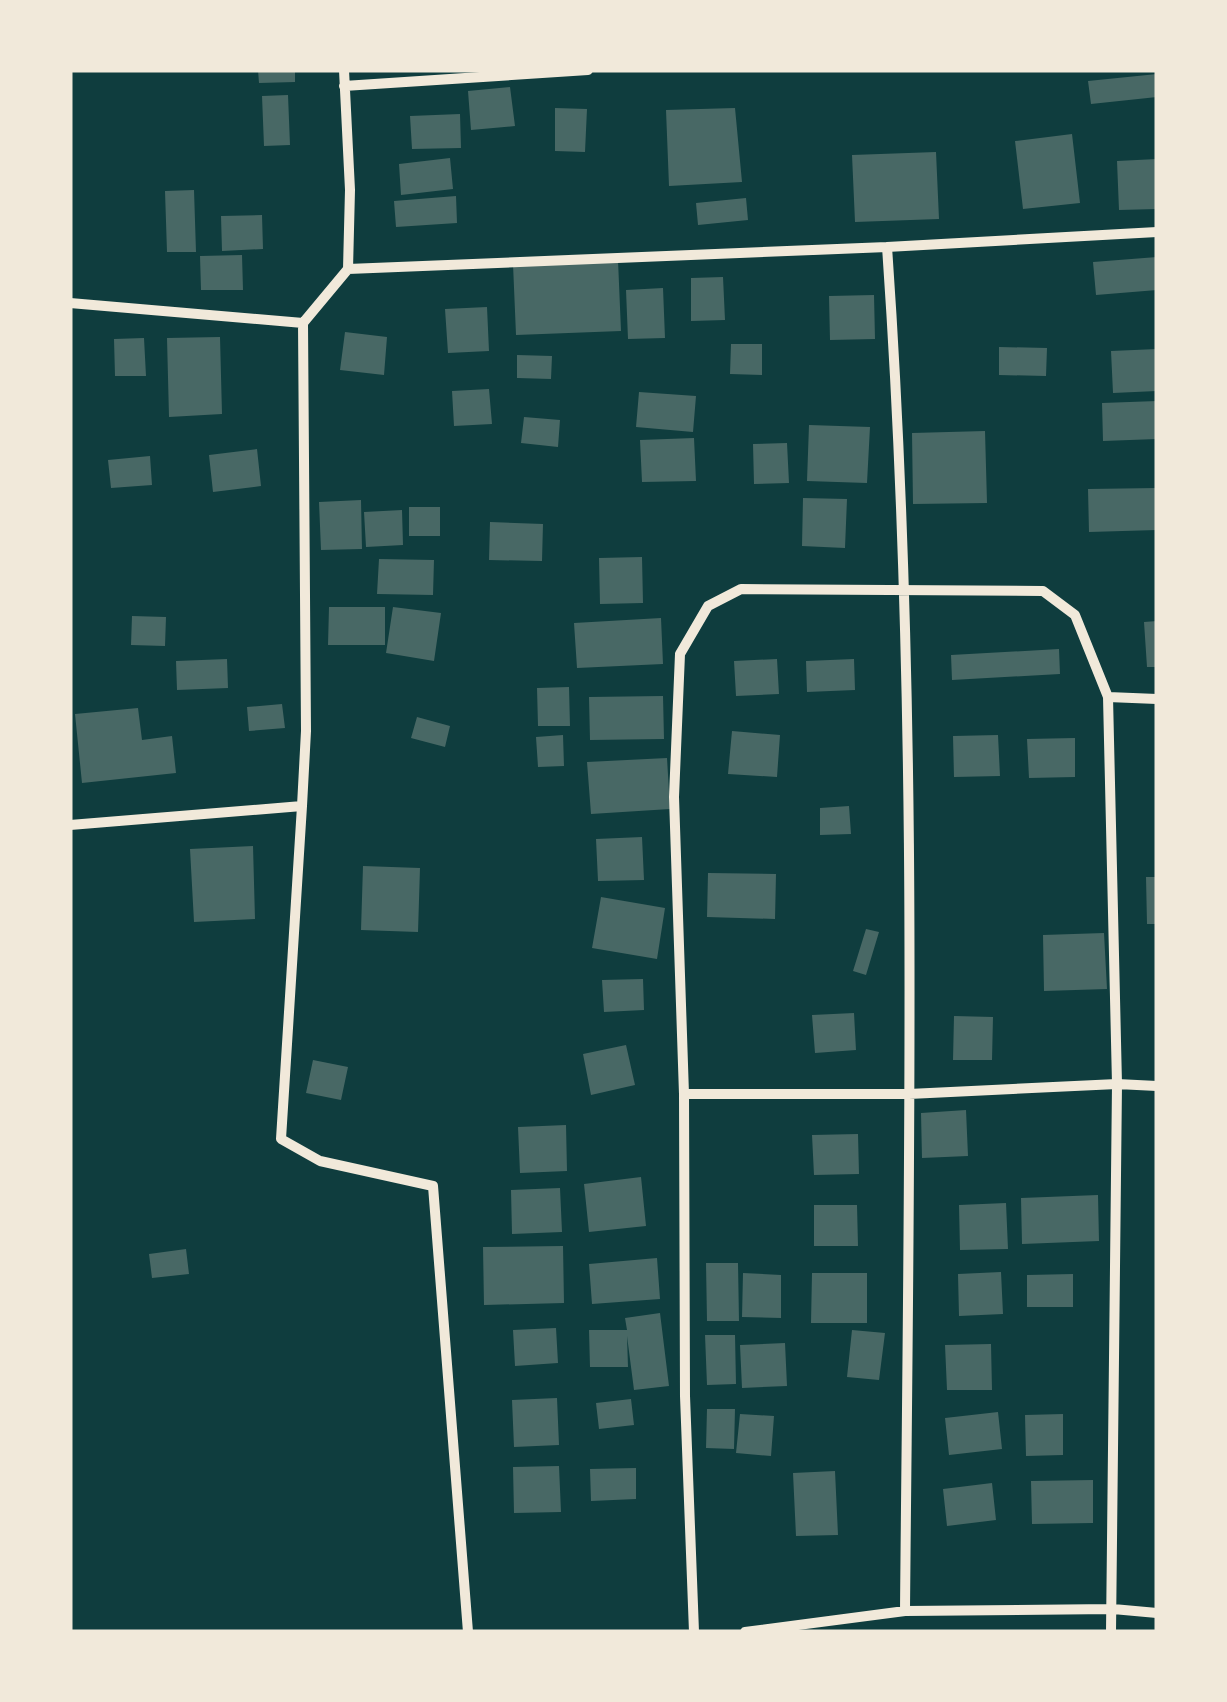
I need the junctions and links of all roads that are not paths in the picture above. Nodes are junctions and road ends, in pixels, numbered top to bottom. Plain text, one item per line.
1 (344, 70) edge
2 (588, 70) edge
3 (344, 86) junction
4 (1157, 232) edge
5 (887, 247) junction
6 (348, 269) junction
7 (70, 303) edge
8 (304, 322) junction
9 (906, 590) junction
10 (1108, 696) junction
11 (1157, 699) edge
12 (302, 806) junction
13 (70, 825) edge
14 (1117, 1084) junction
15 (1157, 1086) edge
16 (684, 1094) junction
17 (910, 1094) junction
18 (1112, 1610) junction
19 (905, 1611) junction
20 (1157, 1613) edge
21 (468, 1632) edge
22 (694, 1632) edge
23 (745, 1632) edge
24 (1112, 1632) edge

1 - 3 street
2 - 3 street
3 - 6 street
4 - 5 street
5 - 6 street
5 - 9 street
6 - 8 street
7 - 8 street
8 - 12 street
9 - 10 street
9 - 16 street
9 - 17 street
10 - 11 street
10 - 14 street
12 - 13 street
12 - 21 street
14 - 15 street
14 - 17 street
14 - 18 street
16 - 17 street
16 - 22 street
17 - 19 street
18 - 19 street
18 - 20 street
18 - 24 street
19 - 23 street

